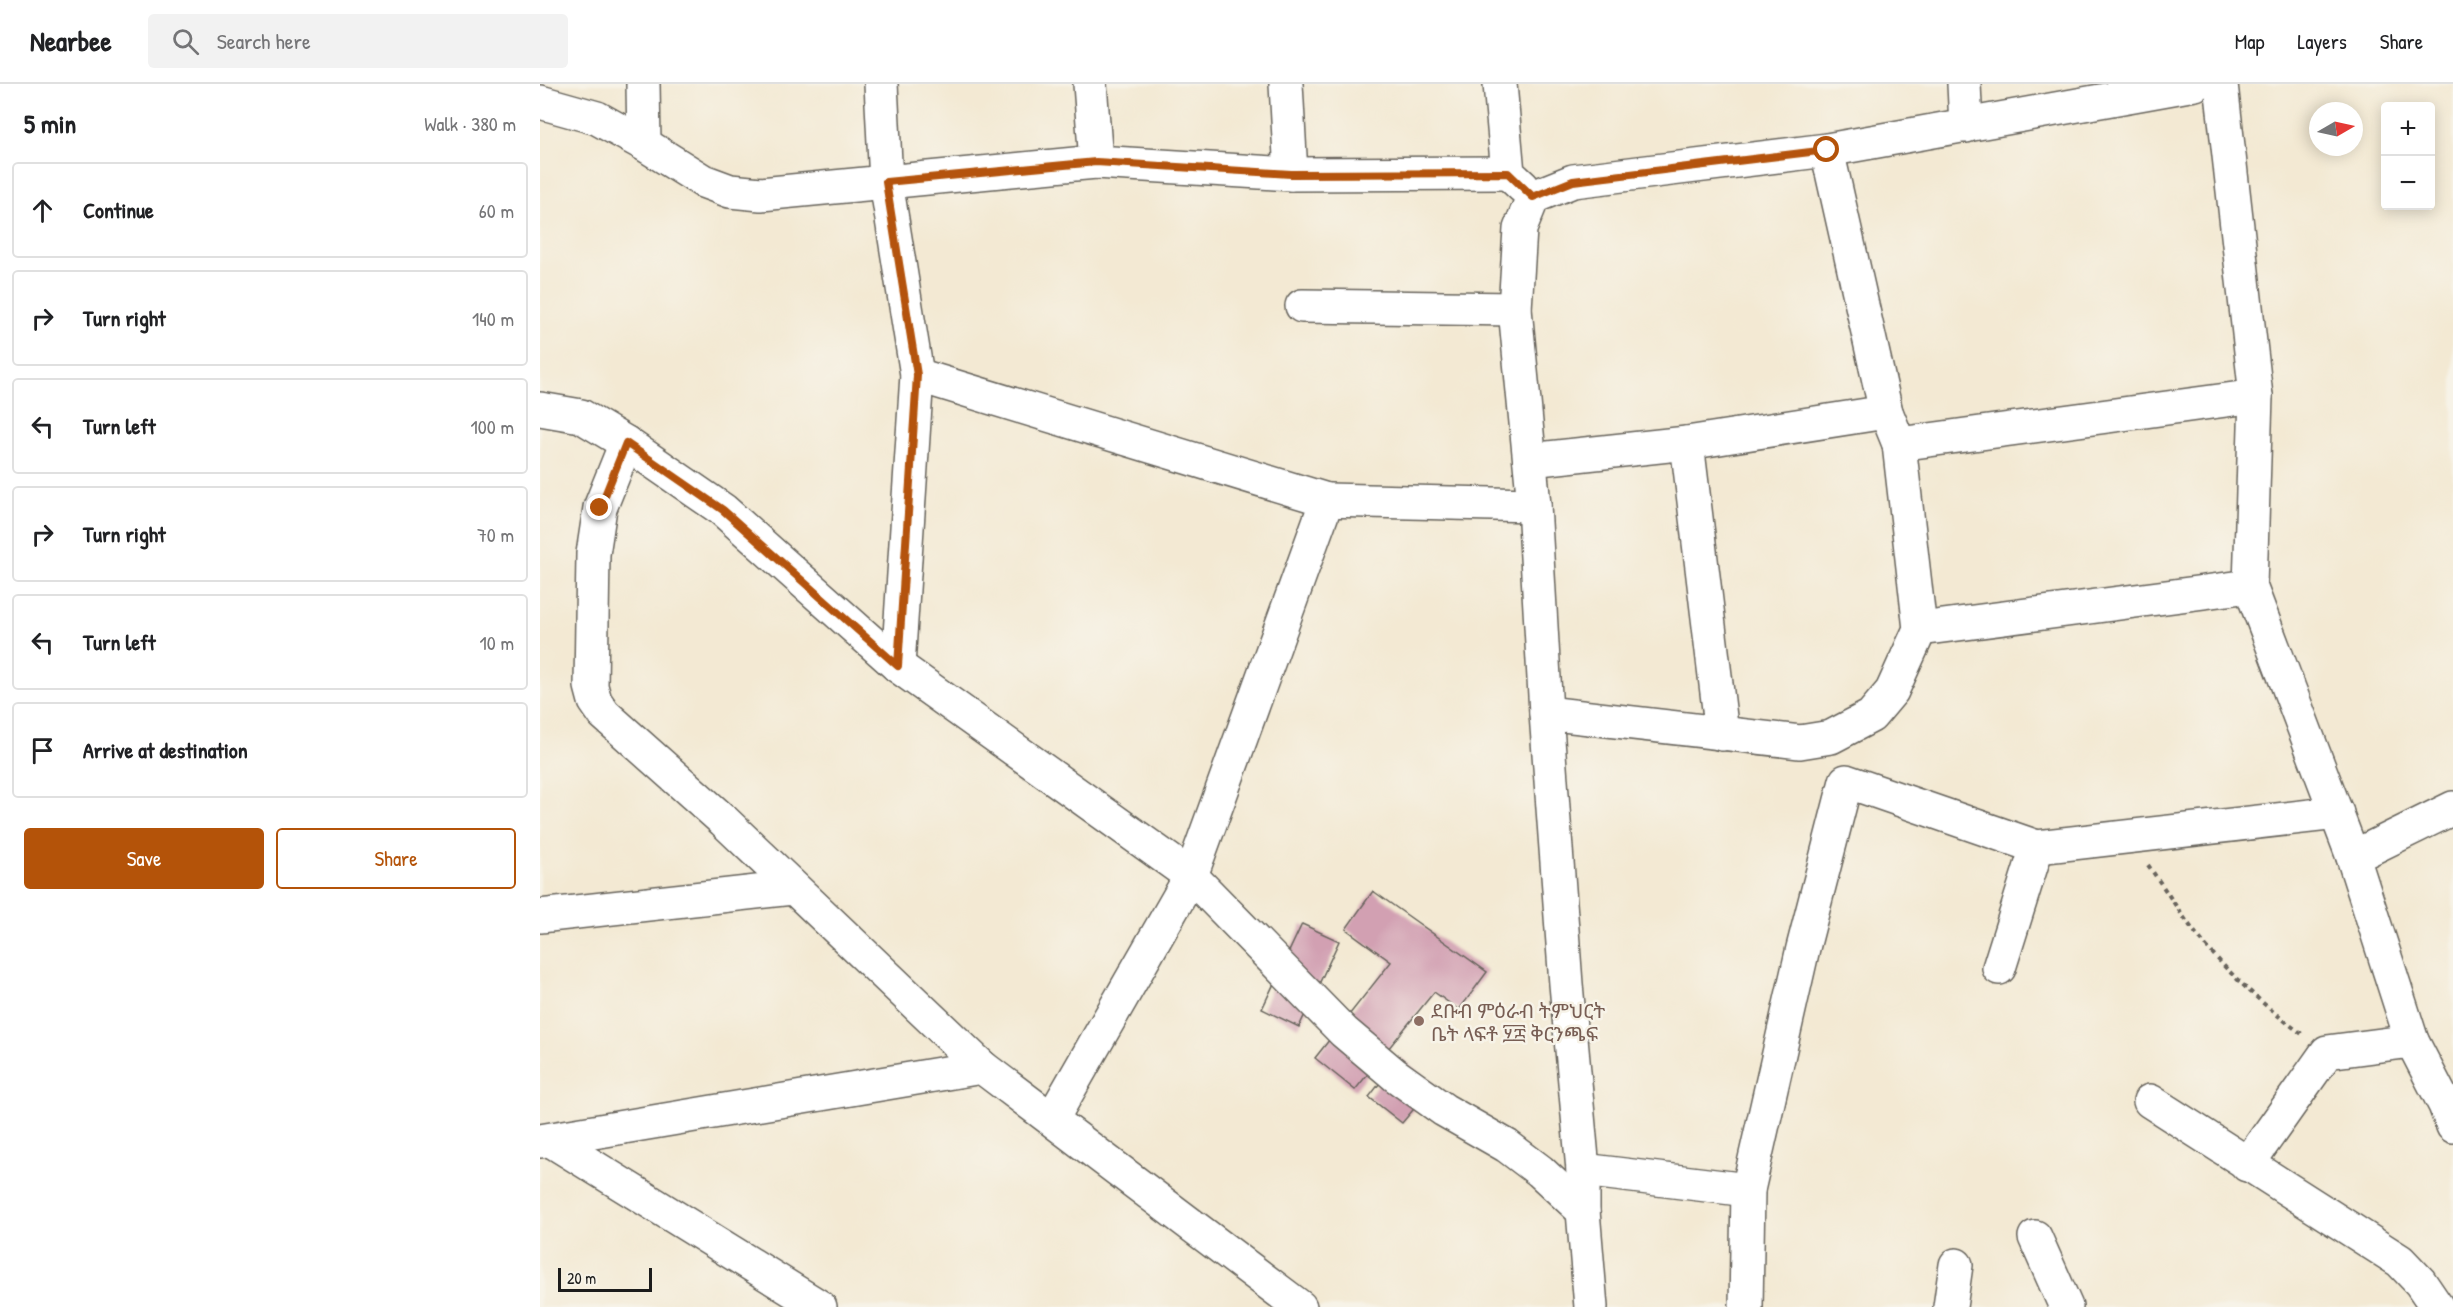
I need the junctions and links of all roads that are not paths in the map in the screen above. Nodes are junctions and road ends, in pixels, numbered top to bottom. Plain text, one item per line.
1 (643, 84) edge
2 (881, 84) edge
3 (1090, 84) edge
4 (1286, 84) edge
5 (1500, 84) edge
6 (1964, 84) edge
7 (2195, 84) edge
8 (2221, 84) edge
9 (540, 102) edge
10 (1966, 126) junction
11 (644, 144) junction
12 (1827, 150) junction
13 (1096, 162) junction
14 (1508, 173) junction
15 (1291, 174) junction
16 (886, 182) junction
17 (1533, 197) junction
18 (1302, 306) dead end
19 (1515, 309) junction
20 (917, 375) junction
21 (2256, 396) junction
22 (540, 409) edge
23 (1886, 412) junction
24 (626, 443) junction
25 (1687, 443) junction
26 (1899, 444) junction
27 (1530, 460) junction
28 (1327, 500) junction
29 (1534, 505) junction
30 (2250, 586) junction
31 (1920, 629) junction
32 (898, 666) junction
33 (1546, 713) junction
34 (1722, 734) junction
35 (1831, 737) junction
36 (1846, 781) junction
37 (2453, 808) edge
38 (2337, 813) junction
39 (2037, 847) junction
40 (2353, 856) junction
41 (1191, 876) junction
42 (792, 888) junction
43 (540, 916) edge
44 (1999, 968) dead end
45 (2412, 1041) junction
46 (982, 1067) junction
47 (2150, 1101) dead end
48 (1052, 1119) junction
49 (2453, 1126) edge
50 (546, 1141) edge
51 (2247, 1165) junction
52 (1583, 1170) junction
53 (1748, 1190) junction
54 (1583, 1211) junction
55 (2035, 1237) dead end
56 (1956, 1265) dead end
57 (2453, 1302) edge
58 (820, 1307) edge
59 (1300, 1307) edge
60 (1591, 1307) edge
61 (1746, 1307) edge
62 (1950, 1307) edge
63 (2066, 1307) edge
64 (2437, 1307) edge
65 (2445, 1307) edge

1 - 11 street
2 - 16 street
3 - 13 street
4 - 15 street
5 - 14 street
6 - 10 street
7 - 10 street
8 - 21 street
9 - 11 street
10 - 12 street
11 - 16 street
12 - 17 street
12 - 23 street
13 - 15 street
13 - 16 street
14 - 15 street
14 - 17 street
16 - 20 street
17 - 19 street
18 - 19 street
19 - 27 street
20 - 28 street
20 - 32 street
21 - 26 street
21 - 30 street
22 - 24 street
23 - 25 street
23 - 26 street
24 - 32 street
24 - 42 street
25 - 27 street
25 - 34 street
26 - 31 street
27 - 29 street
28 - 29 street
28 - 41 street
29 - 33 street
30 - 31 street
30 - 38 street
31 - 35 street
32 - 41 street
33 - 34 street
33 - 52 street
34 - 35 street
35 - 36 street
36 - 39 street
36 - 53 street
37 - 40 street
38 - 39 street
38 - 40 street
39 - 44 street
40 - 45 street
41 - 48 street
41 - 54 street
42 - 43 street
42 - 46 street
45 - 49 street
45 - 51 street
46 - 48 street
46 - 50 street
47 - 51 street
48 - 59 street
50 - 58 street
51 - 64 street
52 - 53 street
52 - 54 street
53 - 61 street
54 - 60 street
55 - 63 street
56 - 62 street
57 - 65 street

